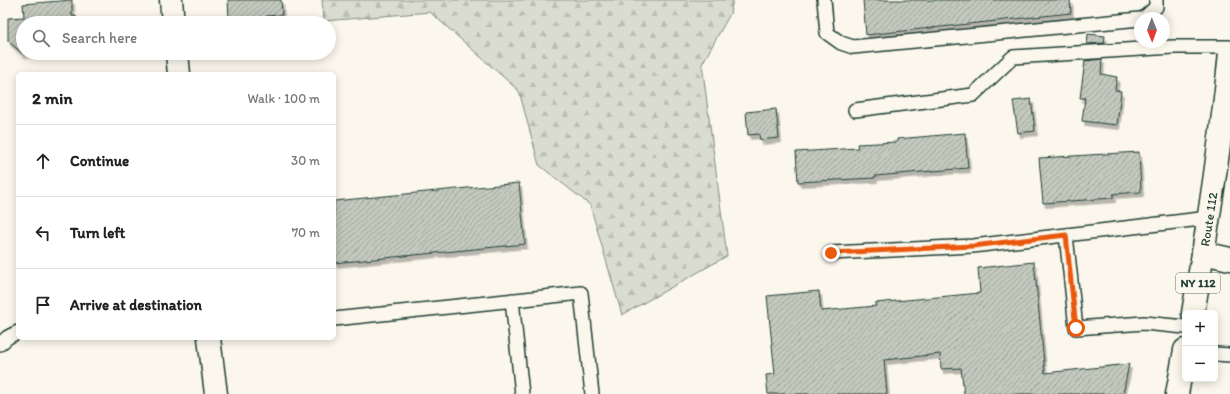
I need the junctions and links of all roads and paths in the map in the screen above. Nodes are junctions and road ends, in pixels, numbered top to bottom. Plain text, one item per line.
1 (171, 0) edge
2 (824, 0) edge
3 (1156, 0) edge
4 (1151, 12) edge
5 (172, 16) edge
6 (1134, 20) edge
7 (1230, 47) edge
8 (1230, 53) edge
9 (178, 60) edge
10 (179, 72) edge
11 (855, 110) dead end
12 (1209, 218) junction
13 (1066, 235) junction
14 (831, 253) dead end
15 (1203, 253) junction
16 (1230, 259) edge
17 (512, 300) junction
18 (1193, 310) edge
19 (336, 319) edge
20 (1182, 327) edge
21 (16, 333) edge
22 (209, 340) edge
23 (0, 344) edge
24 (1218, 354) edge
25 (1230, 355) edge
26 (1182, 367) edge
27 (216, 394) edge
28 (522, 394) edge
29 (592, 394) edge
30 (1177, 394) edge

1 - 5 main road
2 - 6 lane
3 - 4 lane
7 - 11 lane
8 - 12 main road, Route 112 / NY 112
9 - 10 main road
12 - 13 lane
12 - 15 main road, Route 112 / NY 112
13 - 14 lane
13 - 20 lane
15 - 16 main road
15 - 18 main road, Route 112 / NY 112
17 - 19 lane
17 - 28 lane
17 - 29 lane
21 - 23 lane
22 - 27 main road
24 - 25 lane
26 - 30 main road

